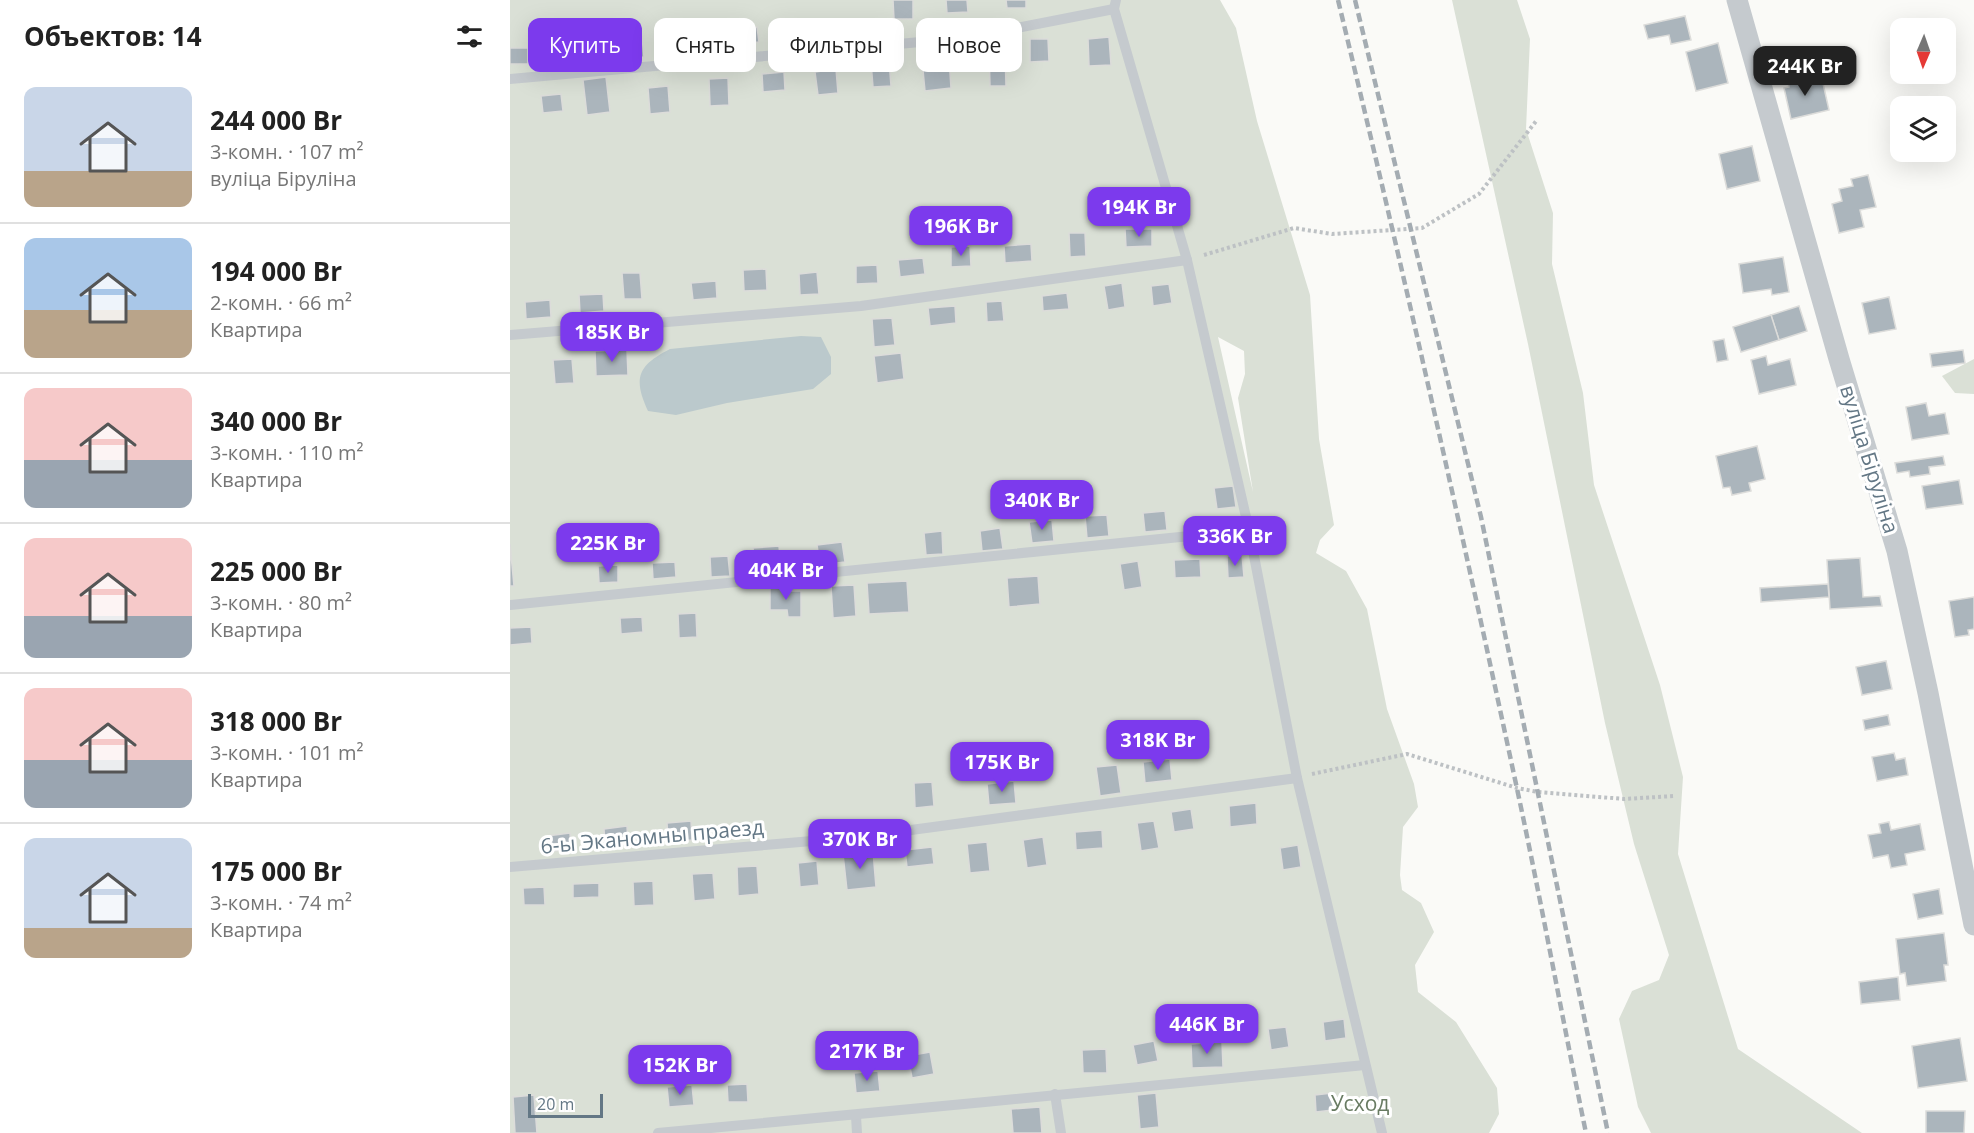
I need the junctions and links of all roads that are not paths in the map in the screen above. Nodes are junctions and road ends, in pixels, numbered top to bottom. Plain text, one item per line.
1 (1737, 0) edge
2 (1115, 5) edge
3 (510, 79) edge
4 (1187, 260) junction
5 (510, 335) edge
6 (1250, 530) junction
7 (510, 605) edge
8 (1297, 778) junction
9 (510, 867) edge
10 (1974, 925) edge
11 (1365, 1065) junction
12 (1055, 1094) junction
13 (856, 1116) junction
14 (658, 1133) edge
15 (857, 1133) edge
16 (1061, 1133) edge
17 (1382, 1133) edge

1 - 10 street, вуліца Біруліна
2 - 3 lane
2 - 4 lane
4 - 5 lane
4 - 6 lane
6 - 7 lane
6 - 8 lane
8 - 9 lane, 6-ы Эканомны праезд
8 - 11 lane
11 - 12 lane
11 - 17 lane
12 - 13 lane
12 - 16 lane
13 - 14 lane
13 - 15 lane

